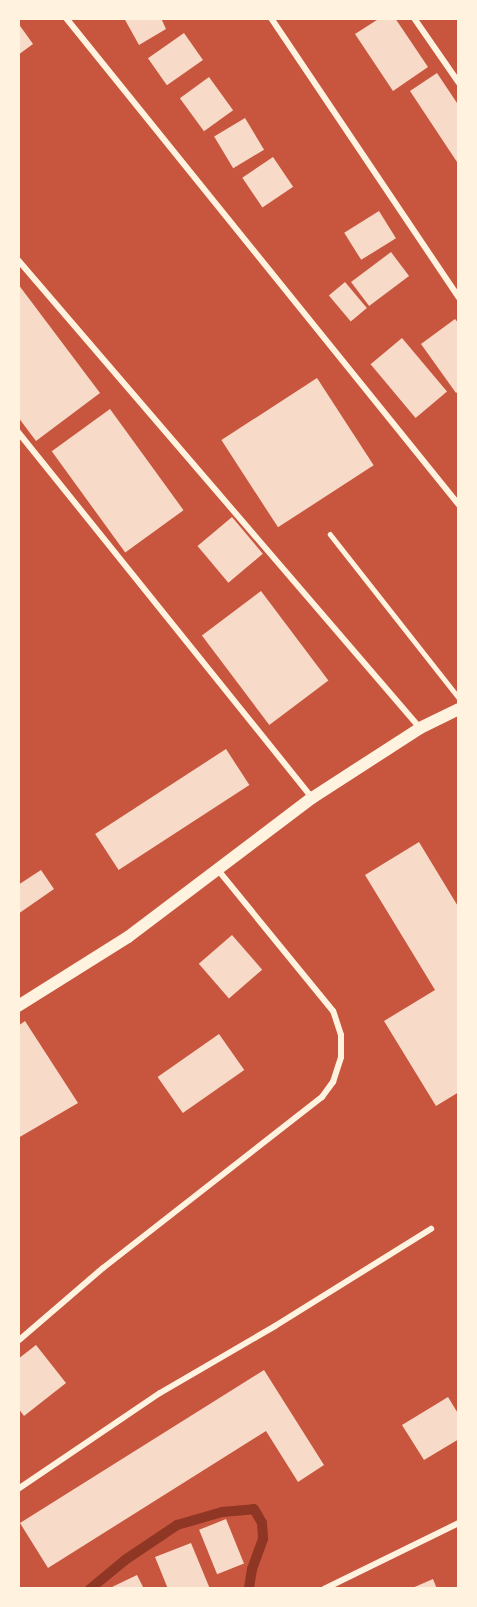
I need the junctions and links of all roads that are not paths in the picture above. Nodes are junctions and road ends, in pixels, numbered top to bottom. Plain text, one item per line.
1 (66, 18) edge
2 (271, 18) edge
3 (414, 18) edge
4 (459, 83) edge
5 (18, 260) edge
6 (459, 298) edge
7 (18, 432) edge
8 (459, 505) edge
9 (330, 534) dead end
10 (459, 698) edge
11 (459, 709) edge
12 (420, 728) junction
13 (312, 798) junction
14 (218, 870) junction
15 (18, 1006) edge
16 (431, 1229) dead end
17 (18, 1341) edge
18 (18, 1489) edge
19 (459, 1523) edge
20 (324, 1589) edge

1 - 8 street
2 - 6 street
3 - 4 street
5 - 12 street
7 - 13 street
9 - 10 lane
11 - 12 main road
12 - 13 main road
13 - 14 main road
14 - 15 main road
14 - 17 street
16 - 18 street
19 - 20 street

